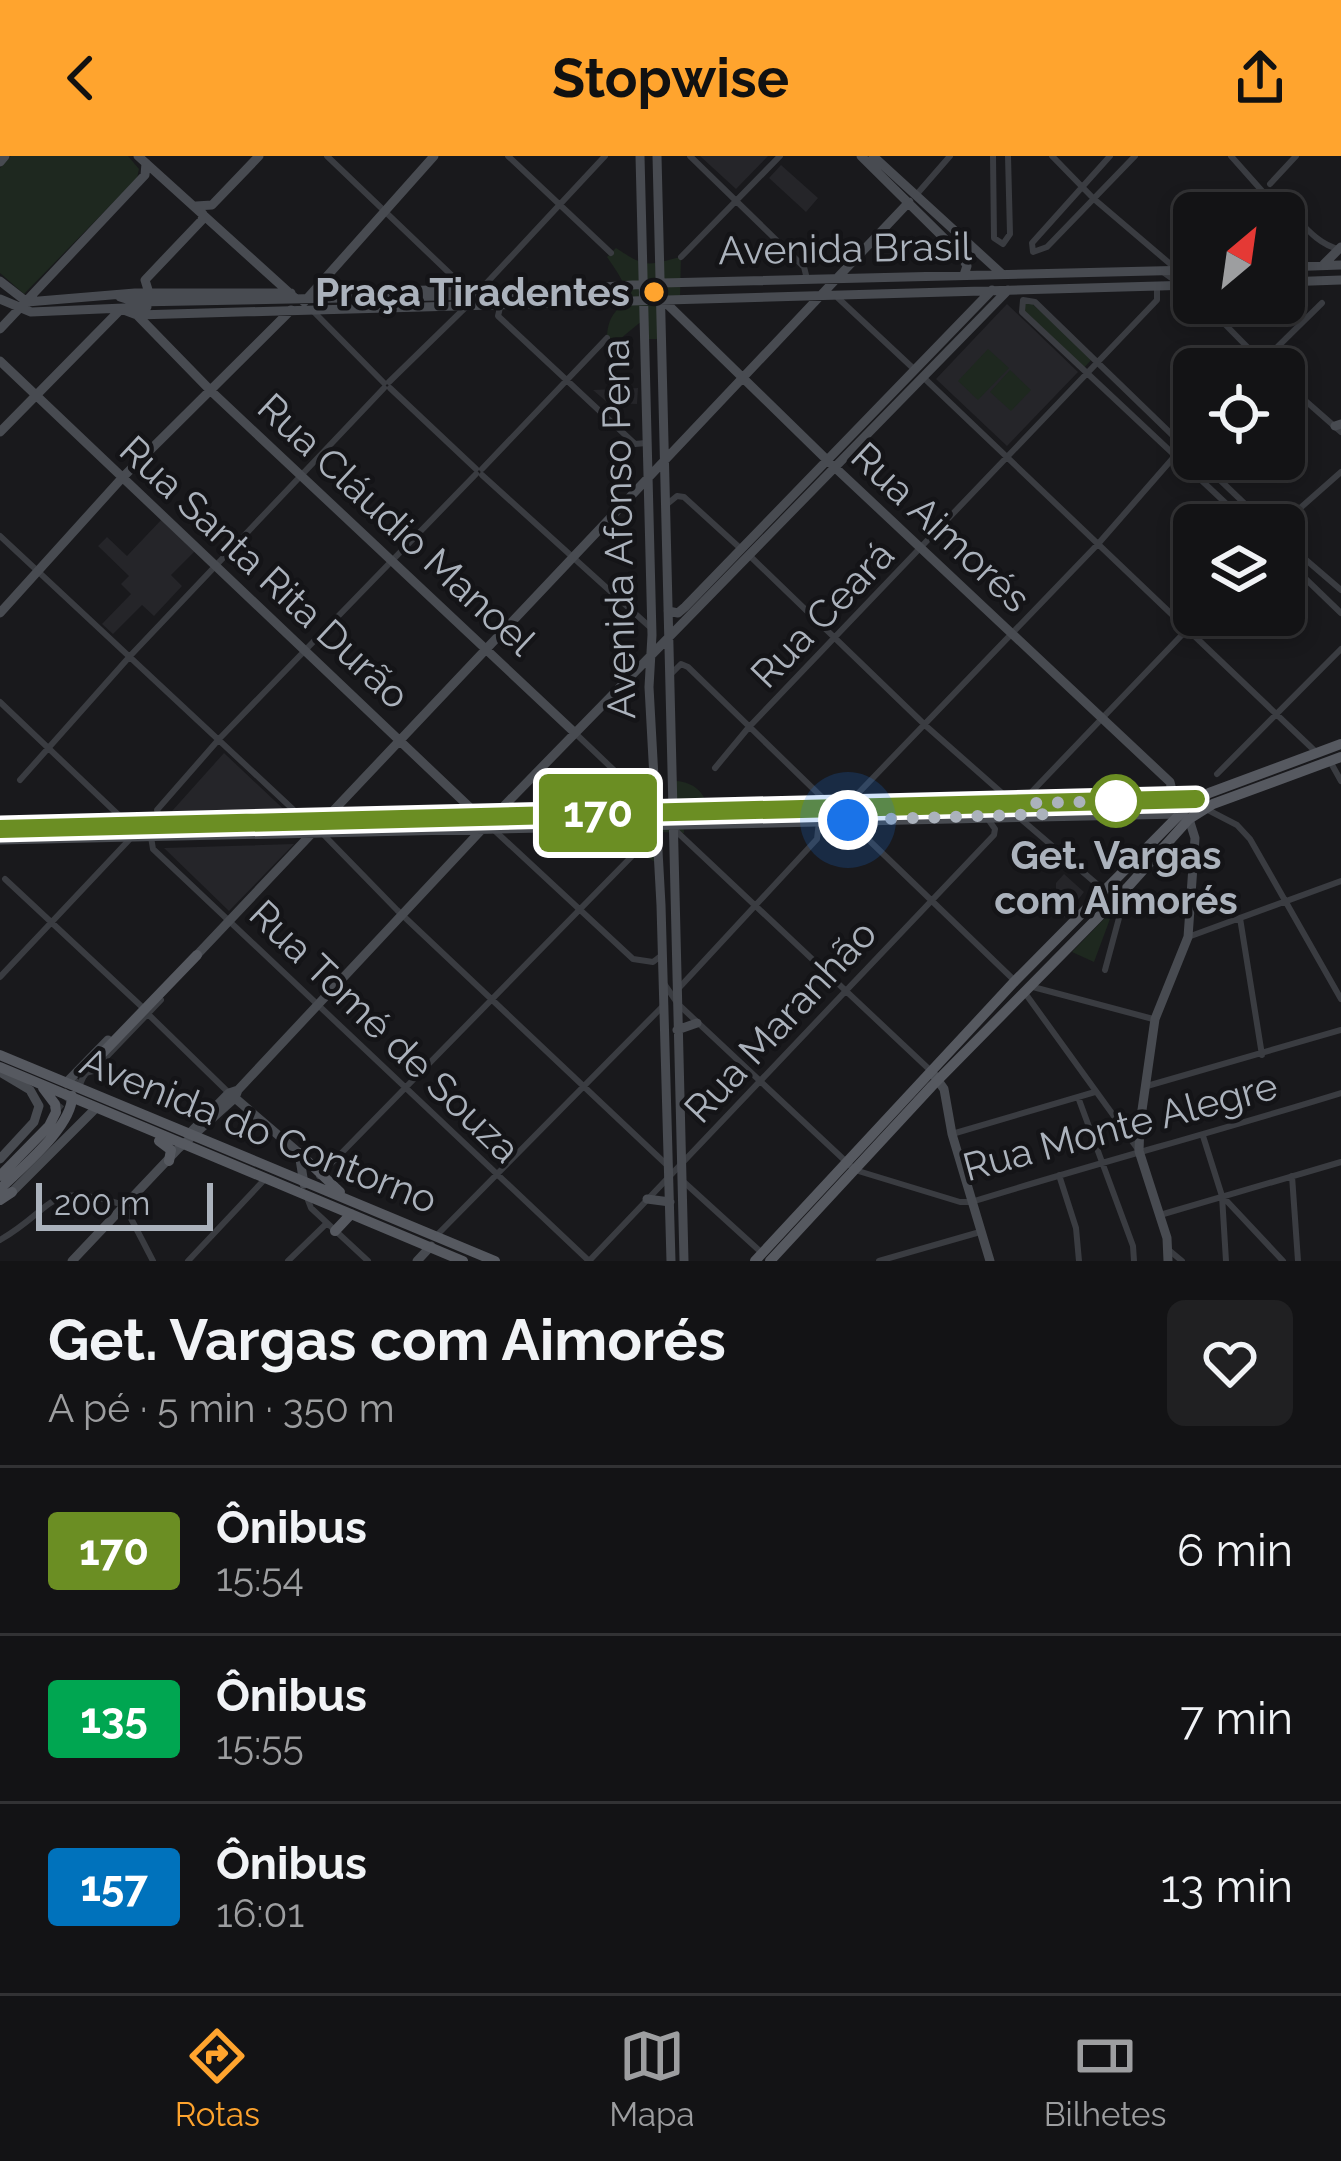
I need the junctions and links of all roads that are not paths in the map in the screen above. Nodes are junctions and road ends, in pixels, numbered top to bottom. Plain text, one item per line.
1 (260, 156) edge
2 (327, 156) edge
3 (434, 156) edge
4 (508, 156) edge
5 (605, 156) edge
6 (640, 156) edge
7 (657, 156) edge
8 (690, 156) edge
9 (780, 156) edge
10 (861, 156) edge
11 (873, 156) edge
12 (950, 156) edge
13 (993, 156) edge
14 (1008, 156) edge
15 (1052, 156) edge
16 (1110, 156) edge
17 (1135, 156) edge
18 (1231, 156) edge
19 (1296, 156) edge
20 (142, 159) edge
21 (1081, 186) junction
22 (993, 188) junction
23 (1009, 188) junction
24 (1266, 189) junction
25 (1263, 192) edge
26 (1094, 199) junction
27 (737, 200) junction
28 (916, 200) junction
29 (560, 208) junction
30 (384, 211) junction
31 (203, 214) junction
32 (1340, 248) edge
33 (611, 253) dead end
34 (681, 257) dead end
35 (1341, 265) edge
36 (1305, 266) edge
37 (1322, 266) junction
38 (1160, 267) junction
39 (1173, 269) edge
40 (1002, 274) junction
41 (964, 275) junction
42 (1173, 275) edge
43 (324, 278) junction
44 (807, 279) junction
45 (834, 279) junction
46 (1341, 280) edge
47 (0, 281) edge
48 (1305, 281) edge
49 (661, 283) junction
50 (453, 284) junction
51 (643, 284) junction
52 (1157, 286) junction
53 (1173, 286) edge
54 (1042, 288) junction
55 (992, 290) junction
56 (1008, 290) junction
57 (328, 292) junction
58 (148, 293) junction
59 (485, 295) junction
60 (644, 298) junction
61 (661, 298) junction
62 (812, 298) junction
63 (843, 298) junction
64 (0, 299) edge
65 (1035, 302) junction
66 (121, 303) junction
67 (1322, 303) dead end
68 (297, 304) junction
69 (23, 306) junction
70 (81, 310) junction
71 (137, 315) junction
72 (680, 317) junction
73 (663, 324) junction
74 (1222, 324) edge
75 (0, 329) edge
76 (92, 338) junction
77 (607, 338) dead end
78 (1243, 348) edge
79 (1276, 348) edge
80 (0, 361) edge
81 (1099, 363) junction
82 (919, 373) junction
83 (1088, 375) junction
84 (742, 377) junction
85 (565, 382) junction
86 (387, 385) junction
87 (212, 392) junction
88 (36, 394) junction
89 (1305, 399) edge
90 (1140, 403) junction
91 (1129, 414) junction
92 (1339, 427) edge
93 (0, 432) edge
94 (1173, 435) edge
95 (640, 444) junction
96 (670, 444) junction
97 (1173, 457) joint
98 (664, 459) junction
99 (1009, 459) junction
100 (831, 464) junction
101 (479, 472) junction
102 (1341, 472) edge
103 (300, 476) junction
104 (647, 477) junction
105 (122, 478) junction
106 (1199, 480) edge
107 (1220, 480) edge
108 (1243, 502) edge
109 (1226, 504) edge
110 (1305, 504) edge
111 (666, 506) junction
112 (0, 536) edge
113 (1098, 544) junction
114 (740, 548) junction
115 (922, 550) junction
116 (569, 555) junction
117 (751, 557) junction
118 (1305, 561) edge
119 (393, 562) junction
120 (1308, 564) junction
121 (218, 567) junction
122 (1305, 567) edge
123 (38, 572) junction
124 (1305, 579) edge
125 (1341, 590) edge
126 (668, 611) junction
127 (689, 611) junction
128 (0, 613) edge
129 (1341, 613) edge
130 (1173, 616) edge
131 (651, 628) junction
132 (1012, 636) junction
133 (1183, 636) edge
134 (1193, 636) edge
135 (670, 638) junction
136 (835, 641) junction
137 (485, 647) junction
138 (1341, 650) edge
139 (305, 652) junction
140 (130, 656) junction
141 (649, 660) junction
142 (671, 674) junction
143 (630, 677) junction
144 (649, 686) junction
145 (0, 702) edge
146 (1275, 714) junction
147 (1104, 719) junction
148 (926, 726) junction
149 (749, 727) junction
150 (575, 733) junction
151 (220, 738) junction
152 (400, 741) junction
153 (1341, 744) edge
154 (48, 749) junction
155 (1316, 752) junction
156 (1337, 758) edge
157 (1226, 765) junction
158 (715, 768) dead end
159 (618, 774) dead end
160 (1217, 774) dead end
161 (20, 780) dead end
162 (984, 780) junction
163 (1044, 780) junction
164 (1242, 780) junction
165 (1341, 781) edge
166 (1166, 800) junction
167 (1218, 802) junction
168 (1036, 803) junction
169 (1199, 804) junction
170 (1017, 807) junction
171 (985, 810) junction
172 (114, 811) junction
173 (656, 812) junction
174 (842, 813) junction
175 (1047, 814) junction
176 (480, 815) junction
177 (496, 815) junction
178 (1222, 816) junction
179 (1184, 817) junction
180 (671, 818) junction
181 (870, 819) junction
182 (296, 820) junction
183 (326, 820) junction
184 (819, 821) junction
185 (160, 824) junction
186 (656, 825) junction
187 (110, 826) junction
188 (515, 828) junction
189 (0, 829) edge
190 (487, 829) junction
191 (130, 831) junction
192 (317, 834) junction
193 (1044, 836) junction
194 (151, 837) junction
195 (868, 837) junction
196 (300, 839) junction
197 (0, 840) edge
198 (518, 852) junction
199 (636, 852) dead end
200 (5, 879) dead end
201 (1341, 881) edge
202 (1127, 888) junction
203 (1105, 891) junction
204 (930, 899) junction
205 (1284, 902) junction
206 (754, 904) junction
207 (1111, 905) junction
208 (579, 909) junction
209 (401, 914) junction
210 (1240, 918) junction
211 (230, 921) junction
212 (51, 923) junction
213 (1188, 937) junction
214 (197, 955) junction
215 (662, 955) junction
216 (676, 967) junction
217 (1105, 970) dead end
218 (697, 972) junction
219 (0, 977) edge
220 (663, 982) junction
221 (1023, 986) junction
222 (677, 991) junction
223 (847, 992) junction
224 (1341, 997) edge
225 (494, 999) junction
226 (317, 1003) junction
227 (664, 1004) junction
228 (678, 1004) junction
229 (145, 1010) junction
230 (1155, 1019) junction
231 (697, 1023) junction
232 (677, 1030) junction
233 (1341, 1030) edge
234 (0, 1055) edge
235 (1262, 1055) junction
236 (85, 1068) junction
237 (0, 1070) edge
238 (935, 1075) junction
239 (762, 1080) junction
240 (584, 1082) junction
241 (41, 1085) junction
242 (1144, 1087) junction
243 (69, 1088) junction
244 (405, 1089) junction
245 (1095, 1092) junction
246 (1341, 1093) edge
247 (234, 1094) junction
248 (1078, 1097) junction
249 (96, 1108) junction
250 (48, 1118) tunnel mouth
251 (147, 1132) junction
252 (952, 1134) junction
253 (1203, 1136) junction
254 (189, 1139) junction
255 (1139, 1151) junction
256 (299, 1154) junction
257 (0, 1159) edge
258 (169, 1161) junction
259 (1103, 1161) junction
260 (1341, 1162) edge
261 (851, 1165) junction
262 (674, 1166) junction
263 (0, 1172) edge
264 (322, 1173) junction
265 (496, 1174) junction
266 (1059, 1175) junction
267 (1292, 1176) junction
268 (266, 1179) junction
269 (669, 1179) junction
270 (681, 1180) junction
271 (305, 1189) junction
272 (6, 1191) edge
273 (1222, 1196) junction
274 (647, 1199) junction
275 (703, 1199) junction
276 (674, 1200) junction
277 (0, 1202) edge
278 (971, 1202) junction
279 (124, 1205) junction
280 (355, 1211) junction
281 (1160, 1215) junction
282 (331, 1227) junction
283 (981, 1232) junction
284 (434, 1241) junction
285 (0, 1243) edge
286 (1169, 1256) edge
287 (762, 1258) edge
288 (72, 1261) edge
289 (153, 1261) edge
290 (188, 1261) edge
291 (288, 1261) edge
292 (368, 1261) edge
293 (417, 1261) edge
294 (463, 1261) edge
295 (495, 1261) edge
296 (589, 1261) edge
297 (671, 1261) edge
298 (684, 1261) edge
299 (880, 1261) edge
300 (990, 1261) edge
301 (1079, 1261) edge
302 (1134, 1261) edge
303 (1182, 1261) edge
304 (1226, 1261) edge
305 (1283, 1261) edge
306 (1298, 1261) edge

1 - 31 street
2 - 30 street
3 - 30 street
4 - 29 street
5 - 29 street
6 - 51 street, Avenida Afonso Pena
7 - 49 street, Avenida Afonso Pena
8 - 27 street
9 - 27 street
10 - 28 street
11 - 28 street
12 - 28 street
13 - 22 street
14 - 23 street
15 - 21 street
16 - 21 street
17 - 26 street
18 - 24 street
19 - 24 street
20 - 31 street
20 - 69 street
21 - 26 street
21 - 26 street
22 - 23 street
22 - 23 street
24 - 25 street
24 - 32 street
26 - 38 street
27 - 34 street
27 - 44 street
28 - 40 street
28 - 41 street
28 - 45 street
29 - 33 street
29 - 59 street
30 - 43 street
30 - 50 street
31 - 58 street
31 - 68 street
32 - 37 street
35 - 37 street
36 - 37 street
38 - 39 street, Avenida Brasil
38 - 40 street, Avenida Brasil
38 - 42 street
40 - 41 street, Avenida Brasil
40 - 56 street
41 - 45 street, Avenida Brasil
43 - 57 street
43 - 68 street
44 - 45 street, Avenida Brasil
44 - 49 street, Avenida Brasil
45 - 62 street
45 - 63 street
46 - 48 street
47 - 69 street
49 - 51 street, Avenida Brasil
49 - 61 street, Avenida Afonso Pena
50 - 57 street, Avenida Brasil
50 - 59 street, Avenida Brasil
51 - 59 street, Avenida Brasil
51 - 60 street, Avenida Afonso Pena
52 - 53 street, Avenida Brasil
52 - 54 street, Avenida Brasil
52 - 81 street, Rua Ceará
54 - 56 street, Avenida Brasil
54 - 65 street
55 - 56 street, Avenida Brasil
55 - 63 street, Avenida Brasil
55 - 82 street
56 - 82 street
57 - 68 street, Avenida Brasil
58 - 66 street, Avenida Brasil
58 - 68 street, Avenida Brasil
59 - 60 street, Avenida Brasil
59 - 68 street, Avenida Brasil
59 - 85 street
59 - 86 street
60 - 61 street, Avenida Brasil
60 - 95 street, Avenida Afonso Pena
61 - 62 street, Avenida Brasil
61 - 72 street, Rua Aimorés
61 - 73 street, Avenida Afonso Pena
62 - 63 street, Avenida Brasil
62 - 84 street
63 - 82 street
64 - 69 street
65 - 81 street
65 - 83 street
66 - 68 street, Avenida Brasil
66 - 68 street, Avenida Brasil
66 - 69 street, Avenida Brasil
66 - 70 street, Avenida Brasil
66 - 71 street, Avenida Brasil
66 - 76 street
67 - 79 street
68 - 71 street, Avenida Brasil
68 - 86 street
68 - 87 street
69 - 70 street, Avenida Brasil
69 - 75 street
70 - 76 street
71 - 87 street, Rua Cláudio Manoel
72 - 73 street
72 - 84 street, Rua Aimorés
73 - 96 street, Avenida Afonso Pena
74 - 78 street
76 - 88 street
77 - 85 street
80 - 88 street, Rua Santa Rita Durão
81 - 83 street, Rua Ceará
81 - 90 street
82 - 99 street
82 - 100 street
83 - 91 street
83 - 99 street, Rua Ceará
84 - 96 street
84 - 100 street, Rua Aimorés
85 - 95 street
85 - 101 street
86 - 101 street
86 - 103 street
87 - 103 street, Rua Cláudio Manoel
87 - 105 street
88 - 93 street
88 - 105 street, Rua Santa Rita Durão
89 - 92 street
90 - 91 street
90 - 94 street
91 - 97 street
95 - 104 street, Avenida Afonso Pena
96 - 98 street, Avenida Afonso Pena
97 - 113 street
98 - 104 street
98 - 111 street, Avenida Afonso Pena
99 - 113 street
99 - 115 street, Rua Ceará
100 - 114 street
100 - 115 street, Rua Aimorés
100 - 117 street
101 - 116 street
101 - 119 street
102 - 110 street
103 - 119 street, Rua Cláudio Manoel
103 - 121 street
104 - 116 street
104 - 131 street, Avenida Afonso Pena
105 - 121 street, Rua Santa Rita Durão
105 - 123 street
106 - 109 street
107 - 108 street
111 - 114 street
111 - 126 street, Avenida Afonso Pena
112 - 123 street
113 - 130 street
113 - 132 street
114 - 127 street
115 - 132 street, Rua Aimorés
115 - 136 street, Rua Ceará
116 - 131 street
116 - 137 street
117 - 127 street
117 - 136 street
118 - 120 street
119 - 137 street, Rua Cláudio Manoel
119 - 139 street
120 - 122 street
120 - 125 street
121 - 139 street, Rua Santa Rita Durão
121 - 140 street
123 - 128 street
123 - 140 street
124 - 129 street
126 - 127 street
126 - 135 street, Avenida Afonso Pena
127 - 135 street
131 - 141 street, Avenida Afonso Pena
132 - 147 street, Rua Aimorés
132 - 148 street
133 - 147 street
134 - 146 street
135 - 141 street
135 - 142 street, Avenida Afonso Pena
136 - 148 street
136 - 149 street, Rua Ceará
137 - 150 street, Rua Cláudio Manoel
137 - 152 street
138 - 146 street
139 - 151 street
139 - 152 street, Rua Santa Rita Durão
140 - 151 street
140 - 154 street
141 - 143 street
141 - 144 street, Avenida Afonso Pena
142 - 149 street
142 - 180 street, Avenida Afonso Pena
143 - 144 street
143 - 150 street
144 - 173 street, Avenida Afonso Pena
145 - 154 street
146 - 155 street
146 - 157 street
147 - 163 street
147 - 166 street, Rua Aimorés
148 - 162 street
148 - 174 street
149 - 158 street, Rua Ceará
149 - 174 street
150 - 159 street, Rua Cláudio Manoel
150 - 177 street
151 - 182 street
151 - 185 street
152 - 176 street, Rua Santa Rita Durão
152 - 183 street
153 - 155 main road
154 - 161 street
154 - 172 street
155 - 164 main road
156 - 165 street
156 - 167 main road
157 - 160 street
157 - 164 street
162 - 170 street
162 - 171 street
163 - 168 street
163 - 170 street
164 - 169 main road
166 - 168 street
166 - 169 street
167 - 169 main road
167 - 178 street
168 - 170 street
168 - 175 street
169 - 178 street
169 - 179 main road
170 - 171 street
170 - 171 street
170 - 175 street
170 - 193 street
171 - 174 street
171 - 181 street
171 - 204 street, Rua Maranhão
172 - 187 street
172 - 191 street
173 - 177 street
173 - 180 street
173 - 186 street, Avenida Afonso Pena
174 - 180 street
174 - 181 street
174 - 184 street
174 - 195 street
175 - 179 street
175 - 193 street
176 - 177 street
176 - 183 street
176 - 190 street
177 - 190 street
178 - 205 street
179 - 202 main road
179 - 203 main road
179 - 213 street
180 - 184 street
180 - 186 street
180 - 206 street
180 - 216 street, Avenida Afonso Pena
181 - 195 street
182 - 183 street
182 - 185 street
183 - 192 street
184 - 206 street
185 - 191 street
186 - 188 street
186 - 215 street, Avenida Afonso Pena
187 - 189 street
187 - 191 street
188 - 190 street
188 - 198 street
190 - 192 street
190 - 198 street
190 - 209 street
191 - 194 street
191 - 197 street
191 - 212 street
192 - 196 street
192 - 209 street
193 - 203 street
194 - 196 street
194 - 211 street, Rua Tomé de Souza
195 - 204 street
196 - 211 street
198 - 208 street
199 - 208 street
200 - 212 street
201 - 205 street
202 - 207 main road
202 - 217 street
203 - 207 street
203 - 221 main road
204 - 221 street
204 - 223 street, Rua Maranhão
205 - 210 street
205 - 224 street
206 - 218 street
206 - 223 street
207 - 221 main road
208 - 215 street
208 - 225 street
209 - 225 street
209 - 226 street
210 - 213 street
210 - 235 street
211 - 214 street
211 - 226 street, Rua Tomé de Souza
212 - 219 street
212 - 229 street
213 - 230 street
214 - 229 street
214 - 236 main road
215 - 220 street, Avenida Afonso Pena
216 - 218 street
216 - 222 street, Avenida Afonso Pena
218 - 222 street
220 - 227 street, Avenida Afonso Pena
220 - 228 street
221 - 230 street
221 - 238 main road
221 - 245 street
222 - 228 street, Avenida Afonso Pena
223 - 238 street
223 - 239 street, Rua Maranhão
225 - 240 street
225 - 244 street
226 - 244 street, Rua Tomé de Souza
226 - 247 street
227 - 240 street
227 - 262 street, Avenida Afonso Pena
228 - 231 street
228 - 232 street, Avenida Afonso Pena
229 - 236 street
229 - 247 street
230 - 242 street
231 - 232 street
231 - 239 street
232 - 262 street, Avenida Afonso Pena
233 - 235 street
234 - 243 main road, Avenida do Contorno
235 - 242 street
236 - 243 street
237 - 241 main road, Avenida do Contorno
237 - 257 street
238 - 252 street
238 - 261 main road
239 - 261 street
239 - 262 street, Rua Maranhão
240 - 262 street
240 - 265 street
241 - 243 main road, Avenida do Contorno
241 - 263 main road
242 - 255 street
243 - 249 main road, Avenida do Contorno
243 - 254 main road, Avenida do Contorno
243 - 272 main road
244 - 264 street
244 - 265 street, Rua Tomé de Souza
245 - 248 street
245 - 255 street
246 - 253 street, Rua Monte Alegre
247 - 254 street
247 - 256 street
248 - 252 street
248 - 259 street
249 - 251 main road, Avenida do Contorno
249 - 272 street
250 - 263 main road
251 - 254 main road
251 - 258 main road
252 - 278 street
253 - 255 street, Rua Monte Alegre
253 - 273 street
254 - 258 street
254 - 268 main road, Avenida do Contorno
254 - 271 main road, Avenida do Contorno
255 - 259 street, Rua Monte Alegre
255 - 281 street
256 - 264 main road
256 - 271 street
258 - 279 street
259 - 266 street, Rua Monte Alegre
259 - 302 street
260 - 267 street
261 - 278 street, Rua Monte Alegre
261 - 287 main road
262 - 269 street, Avenida Afonso Pena
262 - 270 street, Avenida Afonso Pena
264 - 280 main road
265 - 284 street
265 - 296 street, Rua Tomé de Souza
266 - 278 street, Rua Monte Alegre
266 - 301 street
267 - 273 street
267 - 306 street
268 - 271 main road, Avenida do Contorno
268 - 290 street
269 - 274 street
269 - 276 street, Avenida Afonso Pena
270 - 275 street
270 - 276 street, Avenida Afonso Pena
271 - 280 main road, Avenida do Contorno
271 - 282 street
272 - 277 main road
273 - 281 street
273 - 304 street
273 - 305 street
274 - 276 street
274 - 296 street
275 - 276 street
275 - 287 street
276 - 297 street, Avenida Afonso Pena
276 - 298 street, Avenida Afonso Pena
278 - 283 street
279 - 285 street
279 - 288 street
279 - 289 street
280 - 282 main road
280 - 284 main road, Avenida do Contorno
281 - 286 street
282 - 291 street
282 - 292 street
283 - 299 street
283 - 300 street
284 - 293 street
284 - 294 main road, Avenida do Contorno
284 - 295 main road, Avenida do Contorno
286 - 303 street

